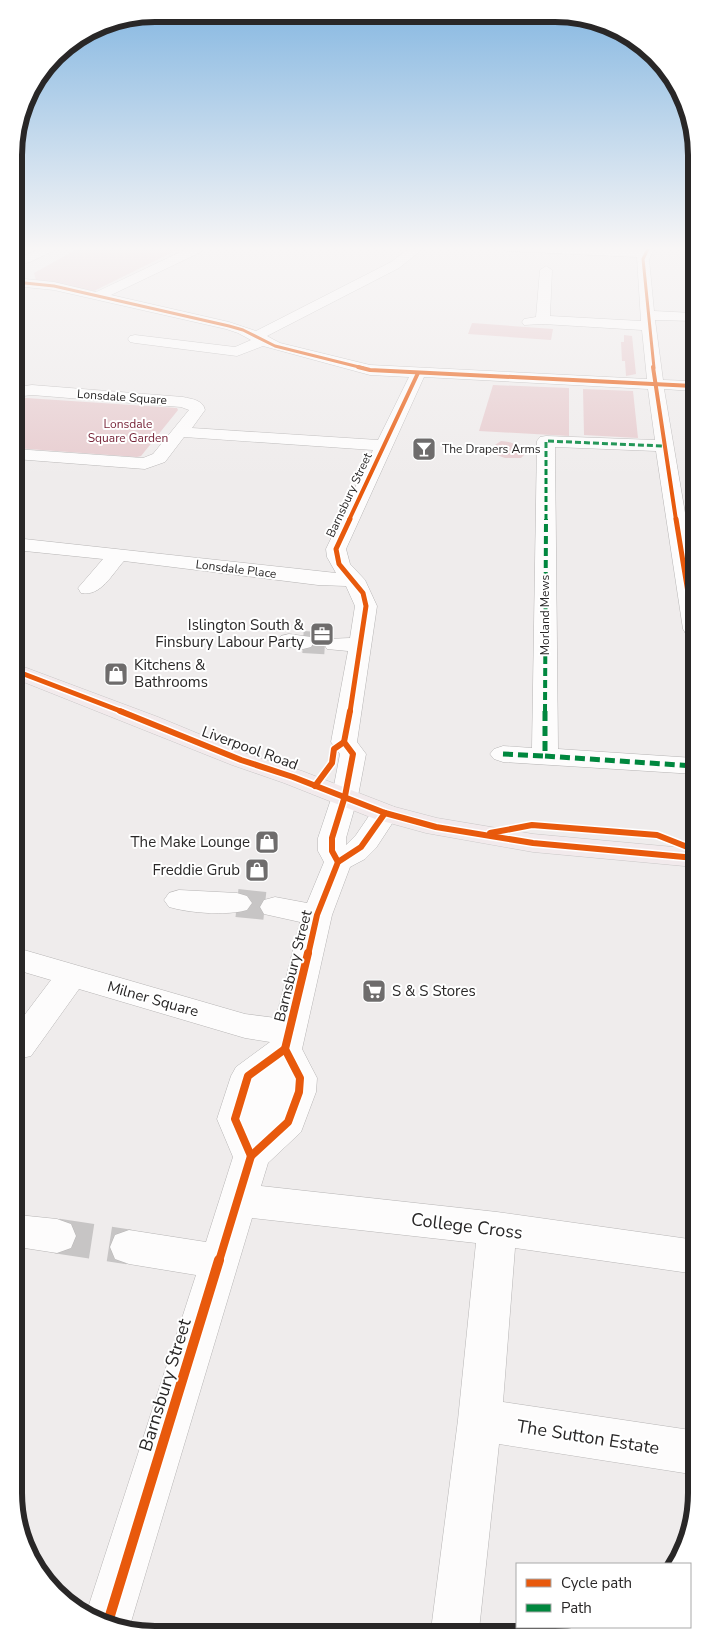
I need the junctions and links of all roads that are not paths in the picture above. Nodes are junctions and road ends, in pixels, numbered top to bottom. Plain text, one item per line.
1 (220, 324) edge
2 (287, 324) edge
3 (648, 324) edge
4 (135, 339) dead end
5 (259, 339) junction
6 (418, 373) junction
7 (656, 384) junction
8 (688, 386) edge
9 (23, 391) edge
10 (179, 432) junction
11 (384, 446) junction
12 (663, 446) junction
13 (23, 455) edge
14 (685, 527) edge
15 (23, 545) edge
16 (119, 554) junction
17 (688, 561) edge
18 (354, 580) junction
19 (88, 588) dead end
20 (335, 644) tunnel mouth
21 (361, 645) junction
22 (23, 674) edge
23 (503, 754) dead end
24 (545, 756) junction
25 (688, 766) edge
26 (345, 796) junction
27 (385, 813) junction
28 (688, 857) edge
29 (338, 862) junction
30 (179, 900) dead end
31 (236, 903) tunnel mouth
32 (275, 907) tunnel mouth
33 (317, 916) junction
34 (22, 961) edge
35 (72, 975) junction
36 (288, 1041) junction
37 (22, 1042) edge
38 (251, 1156) junction
39 (238, 1200) junction
40 (497, 1229) junction
41 (22, 1231) edge
42 (57, 1236) tunnel mouth
43 (129, 1247) tunnel mouth
44 (688, 1256) edge
45 (219, 1261) junction
46 (480, 1420) junction
47 (688, 1452) edge
48 (110, 1617) edge
49 (455, 1626) edge

1 - 5 street
2 - 5 street
3 - 7 street
4 - 5 street
5 - 6 street
6 - 7 street
6 - 11 street, Barnsbury Street
7 - 8 street
7 - 12 street
9 - 10 street, Lonsdale Square
10 - 11 street
10 - 13 street, Lonsdale Square
11 - 18 street, Barnsbury Street
12 - 14 street
12 - 24 street, Morland Mews
14 - 17 street
15 - 16 street, Lonsdale Place
16 - 18 street, Lonsdale Place
16 - 19 street
18 - 21 street, Barnsbury Street
20 - 21 street
21 - 26 street, Barnsbury Street
22 - 26 main road, Liverpool Road
23 - 24 street
24 - 25 street
26 - 27 main road, Liverpool Road
26 - 29 street, Barnsbury Street
27 - 28 main road, Liverpool Road
27 - 29 street
29 - 33 street, Barnsbury Street
30 - 31 street
32 - 33 street
33 - 36 street, Barnsbury Street
34 - 35 street, Milner Square
35 - 36 street, Milner Square
35 - 37 street
36 - 38 street
36 - 38 street
38 - 39 street, Barnsbury Street
39 - 40 street, College Cross
39 - 45 street, Barnsbury Street
40 - 44 street, College Cross
40 - 46 street
41 - 42 street
43 - 45 street
45 - 48 street, Barnsbury Street
46 - 47 street, The Sutton Estate
46 - 49 street

